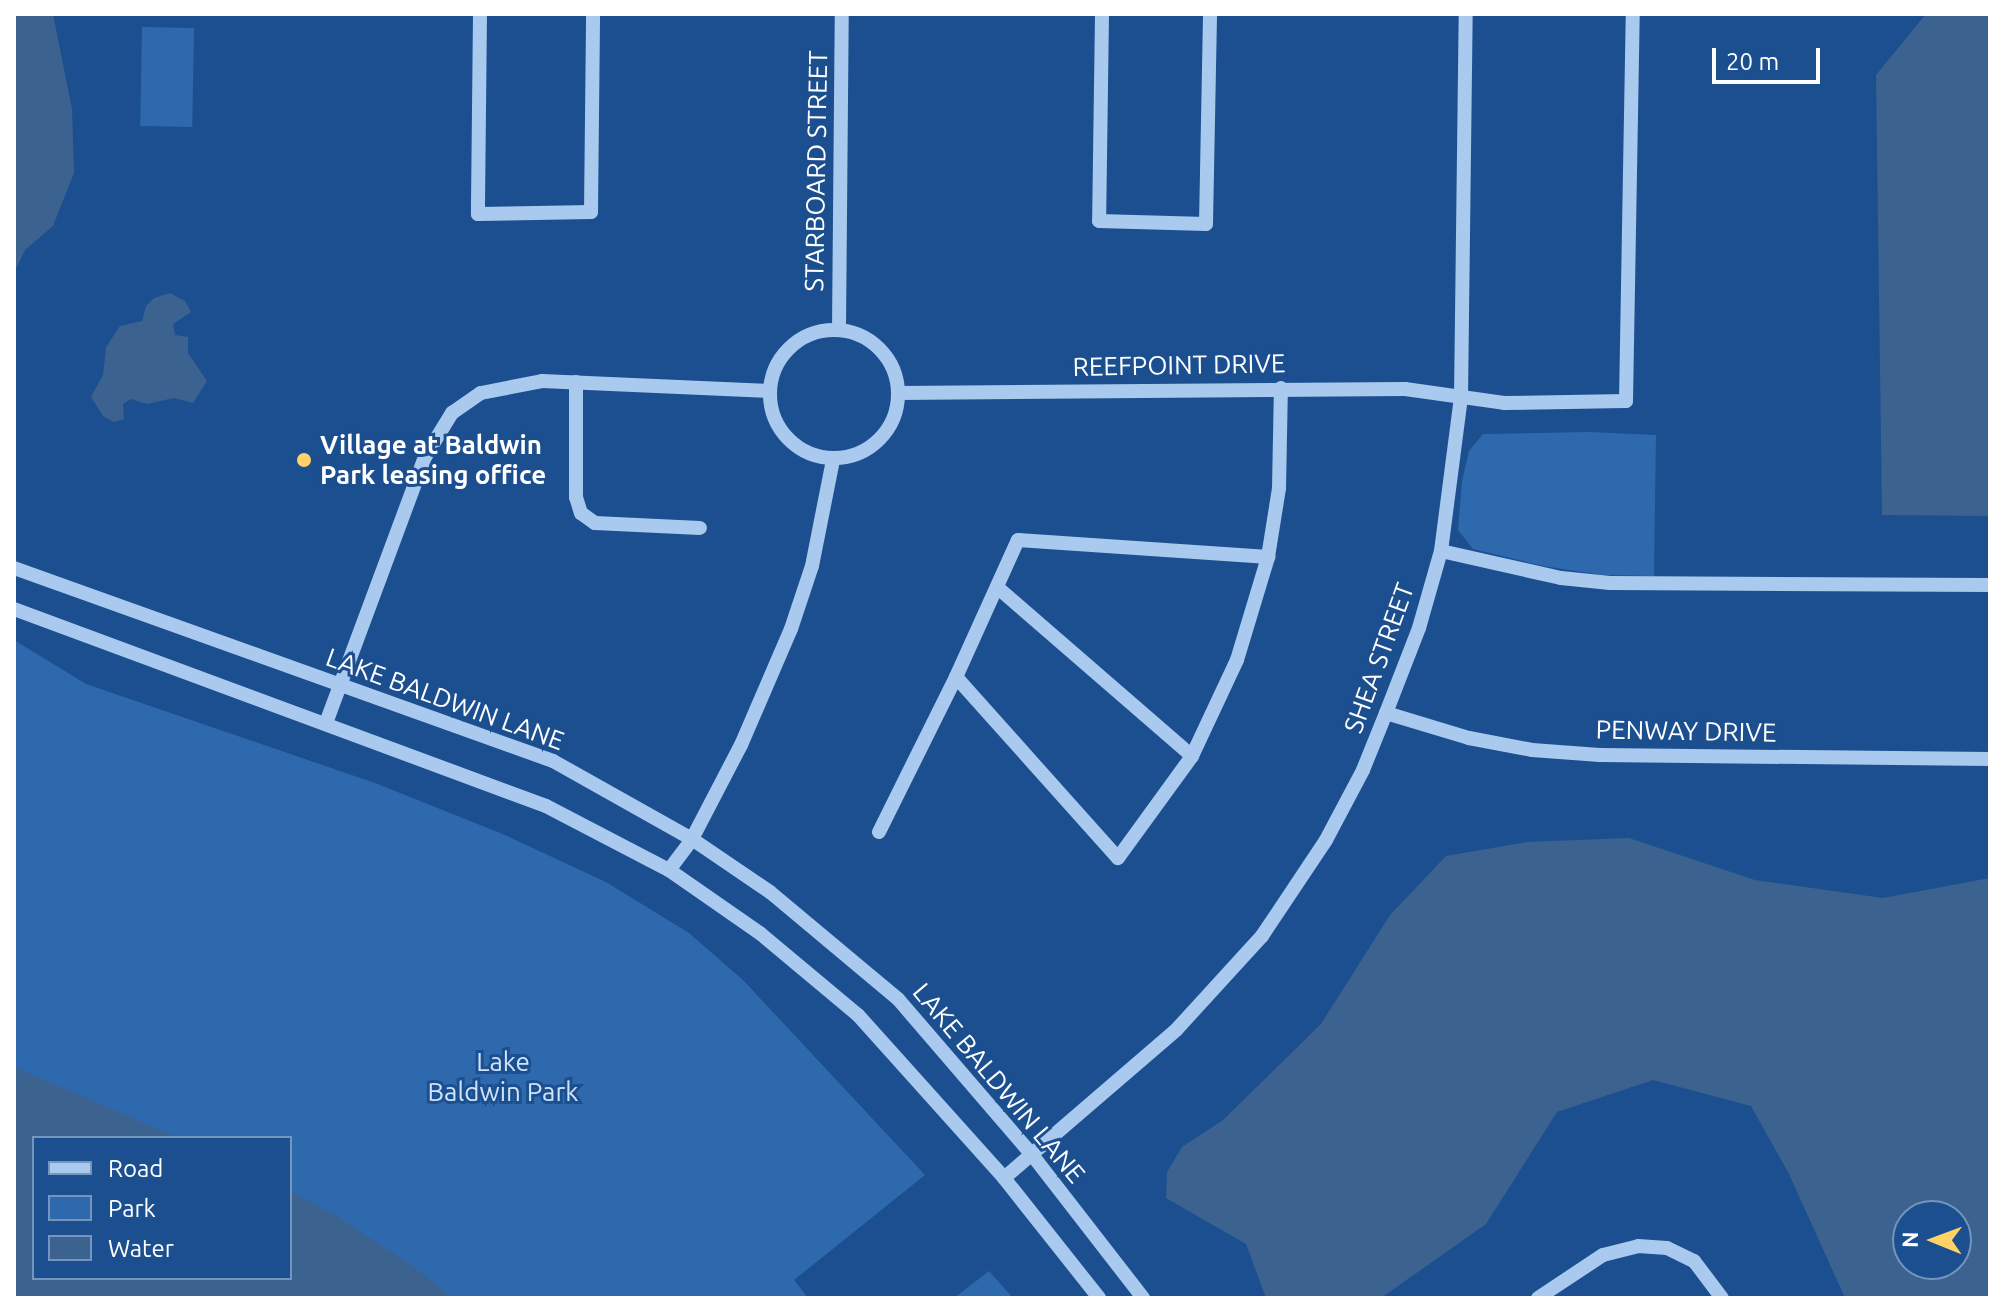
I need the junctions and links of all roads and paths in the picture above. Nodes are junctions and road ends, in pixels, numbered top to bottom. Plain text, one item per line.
1 (480, 14) edge
2 (593, 14) edge
3 (842, 14) edge
4 (1102, 14) edge
5 (1210, 14) edge
6 (1466, 14) edge
7 (1633, 14) edge
8 (839, 329) junction
9 (576, 382) junction
10 (1281, 388) junction
11 (770, 391) junction
12 (898, 393) junction
13 (1461, 398) junction
14 (833, 460) junction
15 (700, 528) dead end
16 (1441, 551) junction
17 (1268, 557) junction
18 (14, 568) edge
19 (1990, 585) edge
20 (997, 587) junction
21 (14, 609) edge
22 (956, 677) junction
23 (340, 687) junction
24 (1386, 713) junction
25 (326, 723) junction
26 (1192, 756) junction
27 (1990, 759) edge
28 (879, 832) dead end
29 (692, 839) junction
30 (669, 870) junction
31 (1033, 1156) junction
32 (1004, 1178) junction
33 (1099, 1298) edge
34 (1143, 1298) edge
35 (1538, 1298) edge
36 (1722, 1298) edge

1 - 2 street
3 - 8 street, STARBOARD STREET
4 - 5 street
6 - 13 street, SHEA STREET
7 - 13 street, REEFPOINT DRIVE
8 - 11 street
8 - 12 street
9 - 11 street
9 - 15 street
9 - 23 street
10 - 12 street, REEFPOINT DRIVE
10 - 13 street, REEFPOINT DRIVE
10 - 17 street
11 - 14 street
12 - 14 street
13 - 16 street, SHEA STREET
14 - 29 street
16 - 19 street
16 - 24 street, SHEA STREET
17 - 20 street
17 - 26 street
18 - 23 street, LAKE BALDWIN LANE
20 - 22 street
20 - 26 street
21 - 25 street
22 - 26 street
22 - 28 street
23 - 25 street
23 - 29 street, LAKE BALDWIN LANE
24 - 27 street, PENWAY DRIVE
24 - 31 street, SHEA STREET
25 - 30 street
29 - 30 street
29 - 31 street, LAKE BALDWIN LANE
30 - 32 street
31 - 32 street, SHEA STREET
31 - 34 street, LAKE BALDWIN LANE
32 - 33 street
35 - 36 street

